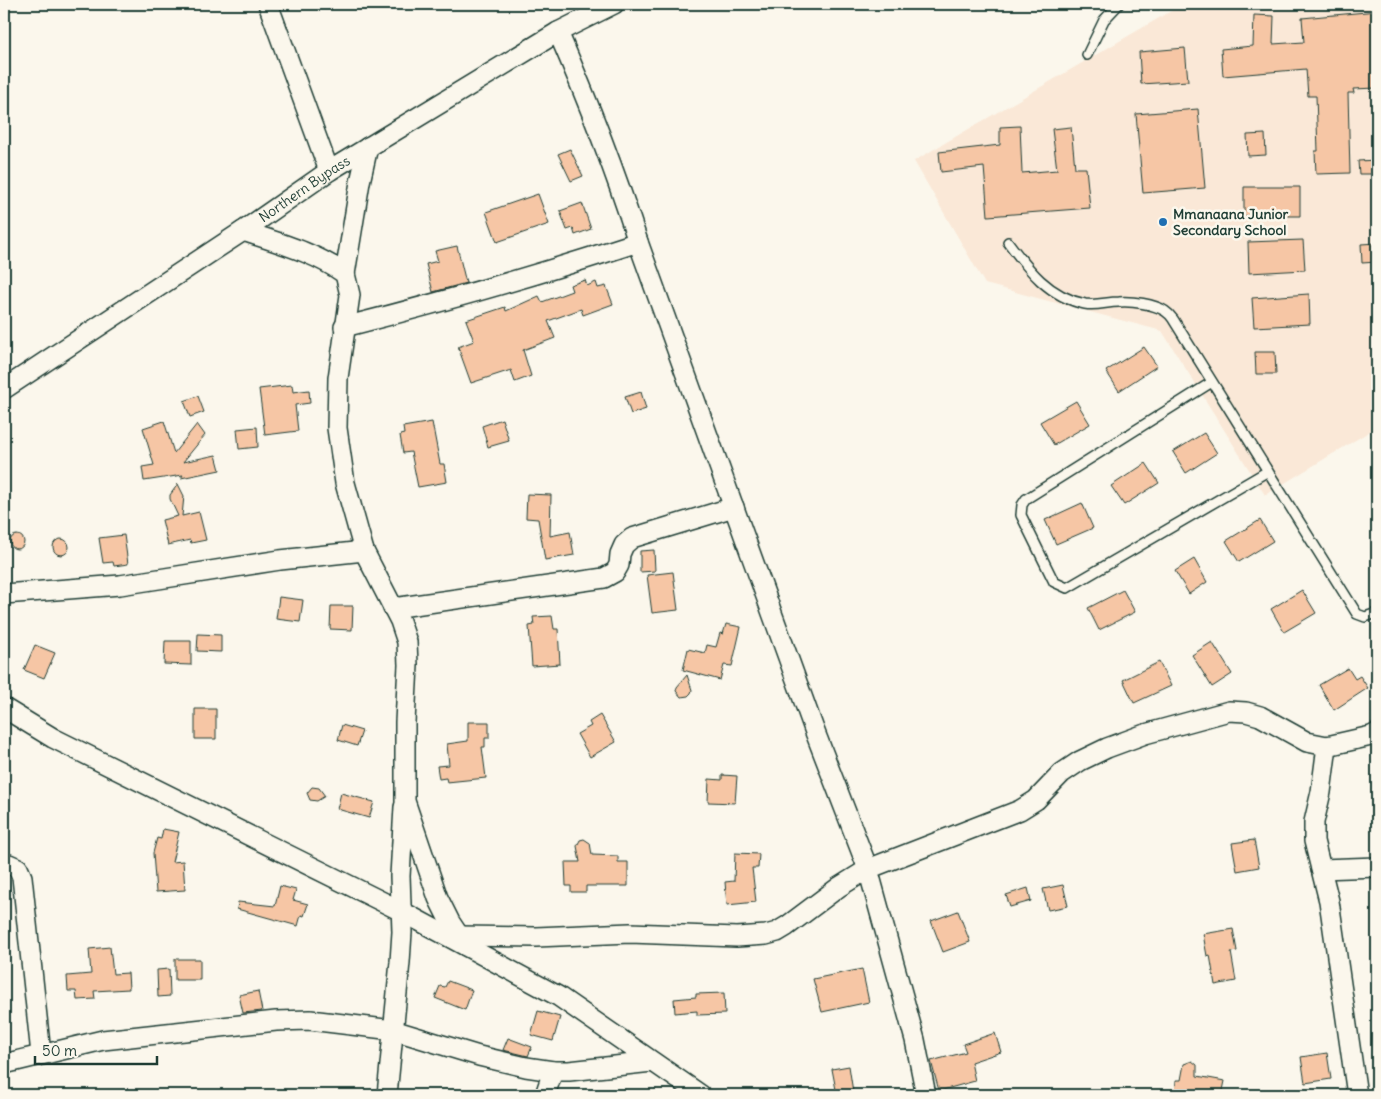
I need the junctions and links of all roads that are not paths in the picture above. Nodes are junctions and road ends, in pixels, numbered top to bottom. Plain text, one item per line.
1 (268, 4) edge
2 (614, 4) edge
3 (1119, 4) edge
4 (558, 32) junction
5 (1087, 54) dead end
6 (368, 148) junction
7 (329, 171) junction
8 (243, 231) junction
9 (638, 242) junction
10 (1008, 242) dead end
11 (345, 274) junction
12 (344, 327) junction
13 (1212, 382) junction
14 (4, 389) edge
15 (1268, 471) junction
16 (734, 507) junction
17 (364, 551) junction
18 (4, 594) edge
19 (393, 608) junction
20 (1377, 613) edge
21 (4, 708) edge
22 (1377, 733) edge
23 (1327, 746) junction
24 (405, 801) junction
25 (4, 864) edge
26 (1377, 867) edge
27 (1321, 868) junction
28 (868, 869) junction
29 (401, 911) junction
30 (464, 942) junction
31 (393, 1030) junction
32 (41, 1054) junction
33 (652, 1062) junction
34 (4, 1064) edge
35 (553, 1071) junction
36 (387, 1095) edge
37 (545, 1095) edge
38 (701, 1095) edge
39 (926, 1095) edge
40 (1357, 1095) edge

1 - 7 street
2 - 4 street, Northern Bypass
3 - 5 lane
4 - 6 street, Northern Bypass
4 - 9 street
6 - 7 street, Northern Bypass
6 - 11 street
7 - 8 street, Northern Bypass
8 - 11 street
8 - 14 street, Northern Bypass
9 - 12 street
9 - 16 street
10 - 13 lane
11 - 12 street
12 - 17 street
13 - 15 lane
13 - 15 lane
15 - 20 lane
16 - 19 street
16 - 28 street
17 - 18 street
17 - 19 street
19 - 24 street
21 - 29 street
22 - 23 street
23 - 27 street
23 - 28 street
24 - 29 street
24 - 30 street
25 - 32 street
26 - 27 street
27 - 40 street
28 - 30 street
28 - 39 street
29 - 30 street
29 - 31 street
30 - 33 street
31 - 32 street
31 - 35 street
31 - 36 street
32 - 34 street
33 - 35 street
33 - 38 street
35 - 37 street

